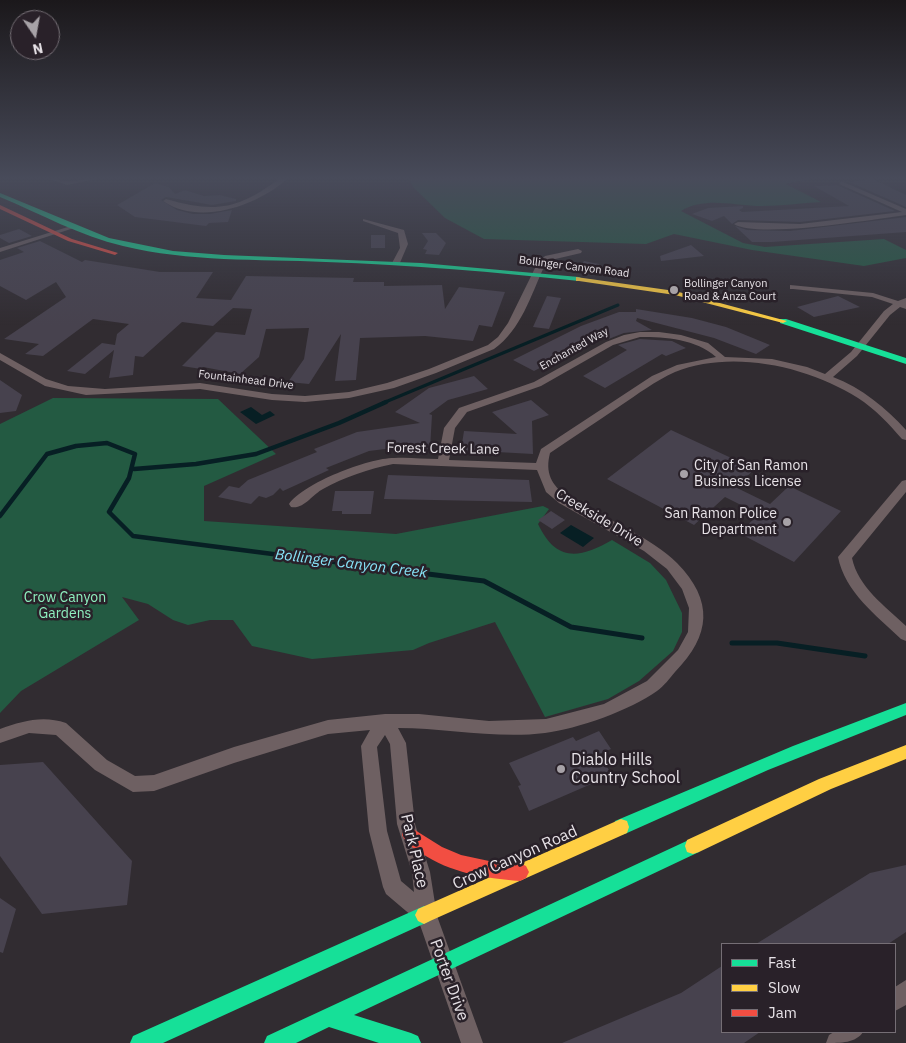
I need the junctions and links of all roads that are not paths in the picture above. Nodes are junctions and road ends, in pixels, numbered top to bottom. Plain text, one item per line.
1 (42, 228) edge
2 (71, 228) edge
3 (75, 228) edge
4 (388, 228) edge
5 (53, 233) junction
6 (0, 250) edge
7 (578, 251) dead end
8 (396, 263) junction
9 (535, 279) junction
10 (793, 287) dead end
11 (903, 302) edge
12 (857, 350) junction
13 (0, 356) edge
14 (723, 360) junction
15 (906, 361) edge
16 (906, 370) edge
17 (828, 377) junction
18 (906, 437) edge
19 (443, 462) junction
20 (541, 467) junction
21 (906, 484) edge
22 (295, 504) dead end
23 (906, 635) edge
24 (906, 709) edge
25 (385, 721) junction
26 (0, 736) edge
27 (906, 752) edge
28 (410, 835) junction
29 (523, 872) junction
30 (427, 916) junction
31 (443, 963) junction
32 (906, 991) edge
33 (896, 999) edge
34 (328, 1017) junction
35 (851, 1033) edge
36 (140, 1043) edge
37 (274, 1043) edge
38 (411, 1043) edge
39 (472, 1043) edge
40 (837, 1043) edge

1 - 5 main road, Bollinger Canyon Road
2 - 5 street
3 - 8 main road, Bollinger Canyon Road
4 - 8 street
5 - 6 street
5 - 9 main road, Bollinger Canyon Road
7 - 9 street, Fountainhead Drive
8 - 9 main road, Bollinger Canyon Road
9 - 12 main road, Bollinger Canyon Road
9 - 13 street, Fountainhead Drive
10 - 11 street
11 - 12 street
12 - 15 main road, Bollinger Canyon Road
12 - 16 main road, Bollinger Canyon Road
12 - 17 street
14 - 17 street
14 - 19 street, Enchanted Way
14 - 20 street
17 - 18 street
19 - 20 street, Forest Creek Lane
19 - 22 street, Forest Creek Lane
20 - 25 street, Creekside Drive
21 - 23 street
24 - 29 main road, Crow Canyon Road
25 - 26 street
25 - 28 street, Park Place
25 - 30 street, Park Place
27 - 31 main road
28 - 29 main road
28 - 30 street, Park Place
29 - 30 main road, Crow Canyon Road
30 - 31 street, Porter Drive
30 - 36 main road, Crow Canyon Road
31 - 34 main road
31 - 39 street, Porter Drive
32 - 33 street
34 - 37 main road
34 - 38 main road
35 - 40 street

